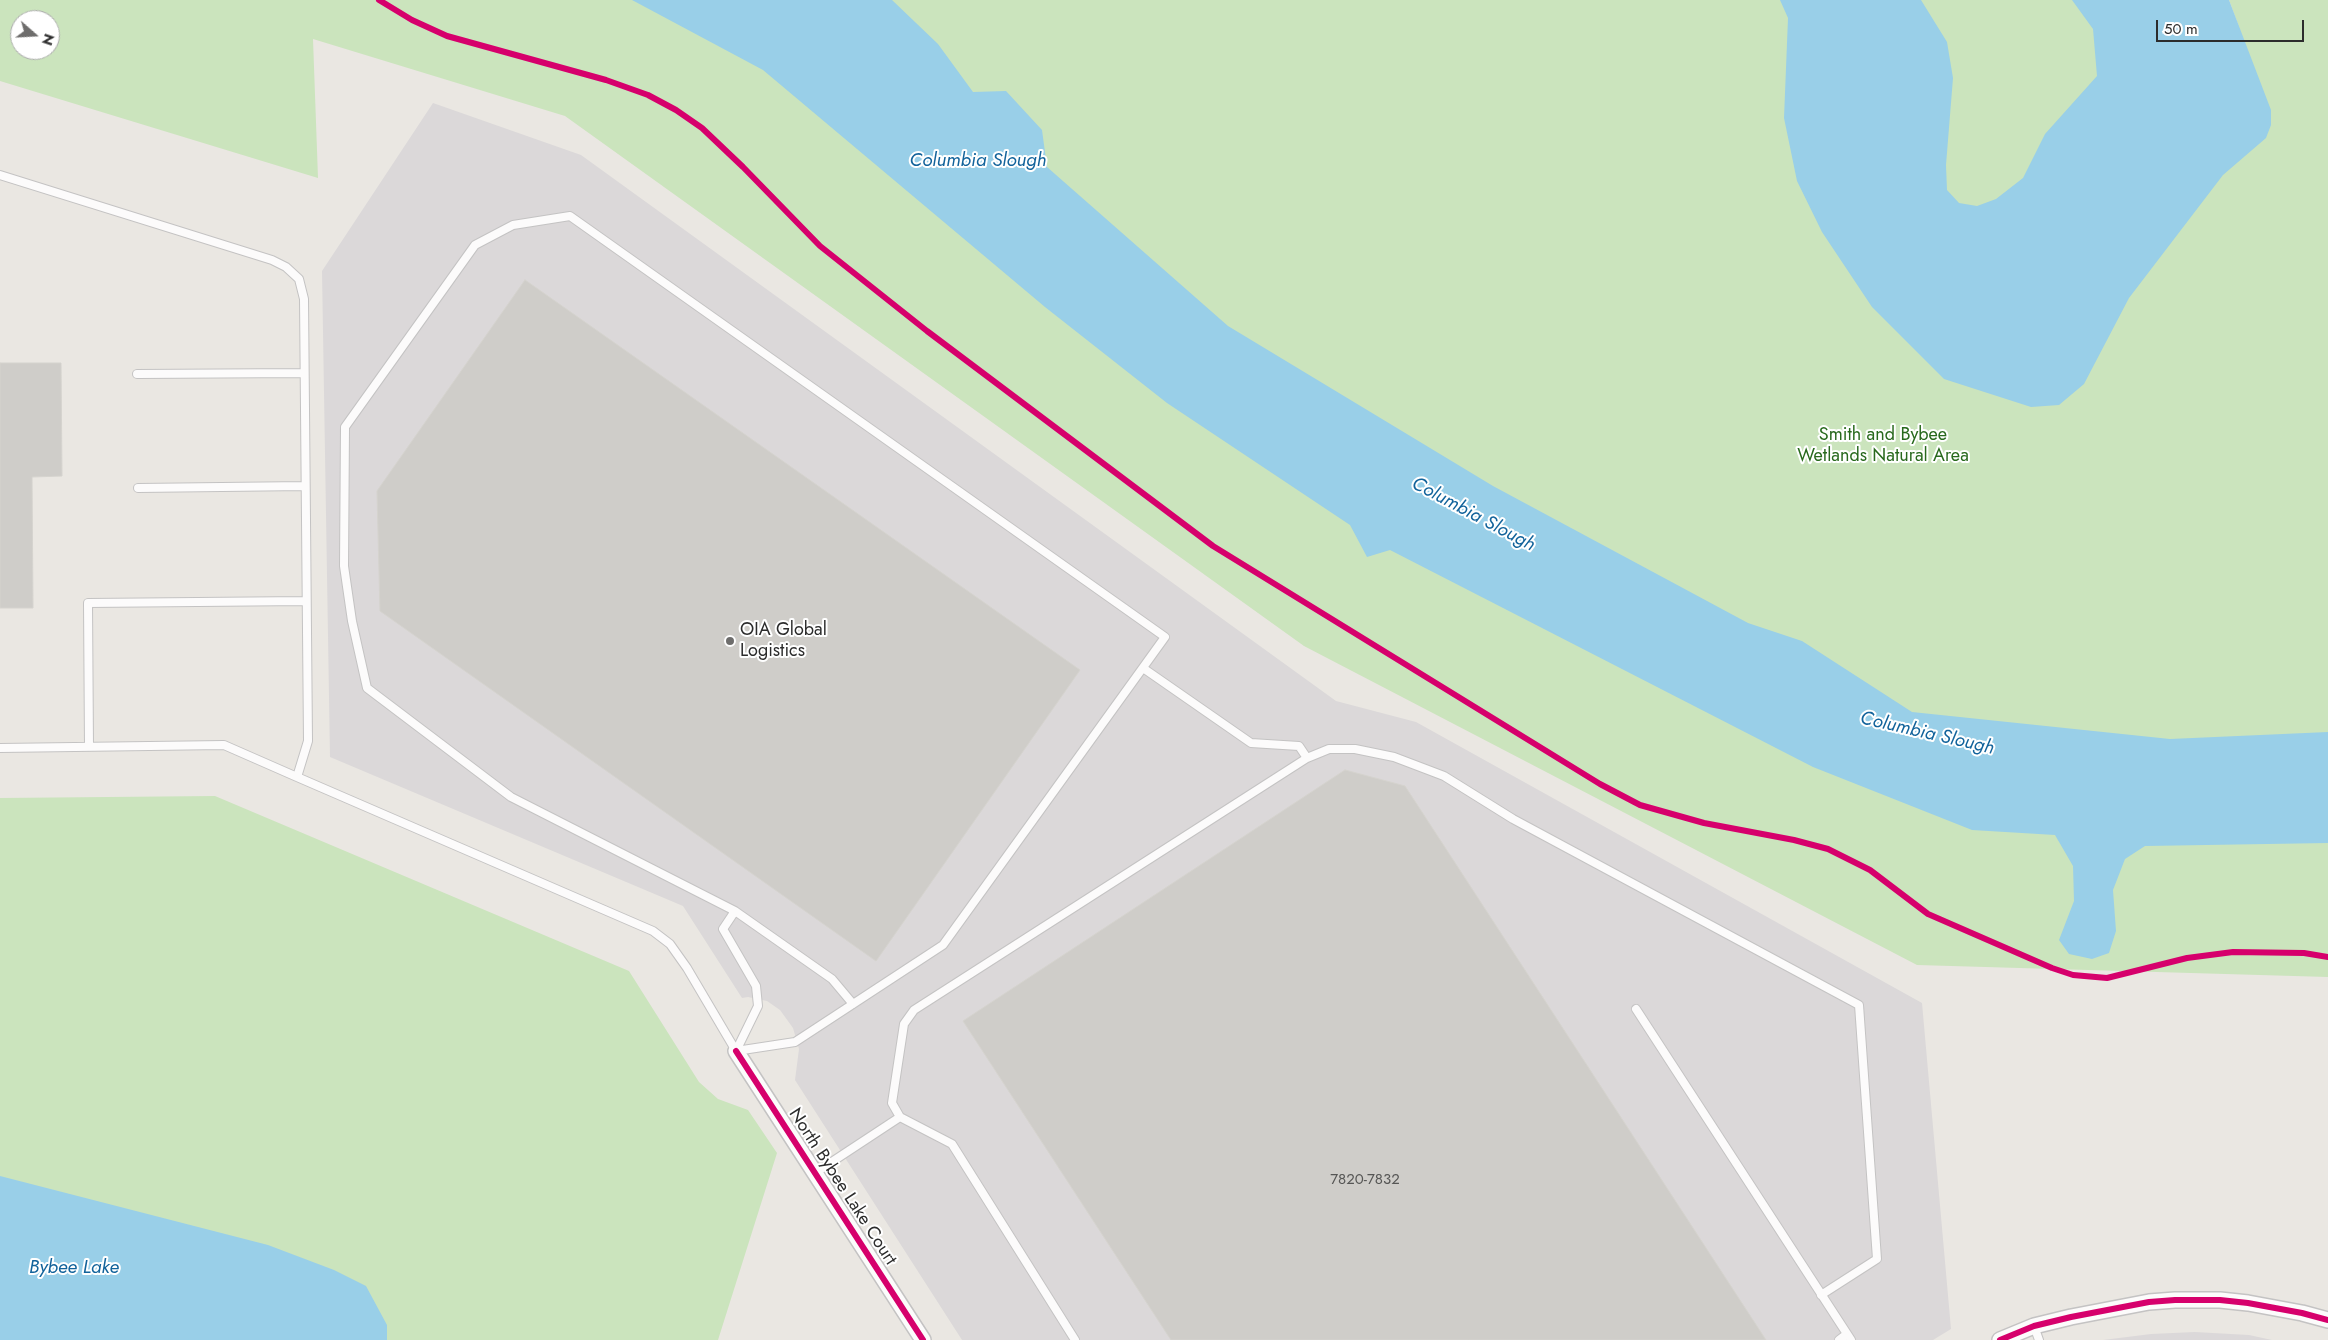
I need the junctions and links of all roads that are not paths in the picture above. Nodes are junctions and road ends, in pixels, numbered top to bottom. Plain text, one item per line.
1 (0, 175) edge
2 (304, 373) junction
3 (137, 374) dead end
4 (305, 486) junction
5 (138, 488) dead end
6 (306, 601) junction
7 (1143, 668) junction
8 (89, 747) junction
9 (0, 748) edge
10 (1307, 758) junction
11 (297, 777) junction
12 (735, 911) junction
13 (853, 1004) junction
14 (1636, 1009) dead end
15 (736, 1051) junction
16 (900, 1117) junction
17 (815, 1173) junction
18 (1821, 1295) junction
19 (2325, 1319) edge
20 (2036, 1333) edge
21 (1849, 1337) edge
22 (923, 1340) edge
23 (1075, 1340) edge
24 (1839, 1340) edge
25 (2000, 1340) edge

1 - 2 lane
2 - 3 lane
2 - 4 lane
4 - 5 lane
4 - 6 lane
6 - 8 lane
6 - 11 lane
7 - 10 lane
7 - 12 lane
7 - 13 lane
8 - 9 lane
8 - 11 lane
10 - 16 lane
10 - 18 lane
11 - 15 lane
12 - 13 lane
12 - 15 lane
13 - 15 lane
14 - 18 lane
15 - 17 street, North Bybee Lake Court
16 - 17 lane
16 - 23 lane
17 - 22 street, North Bybee Lake Court
18 - 21 lane
19 - 20 street
20 - 25 street
21 - 24 lane

